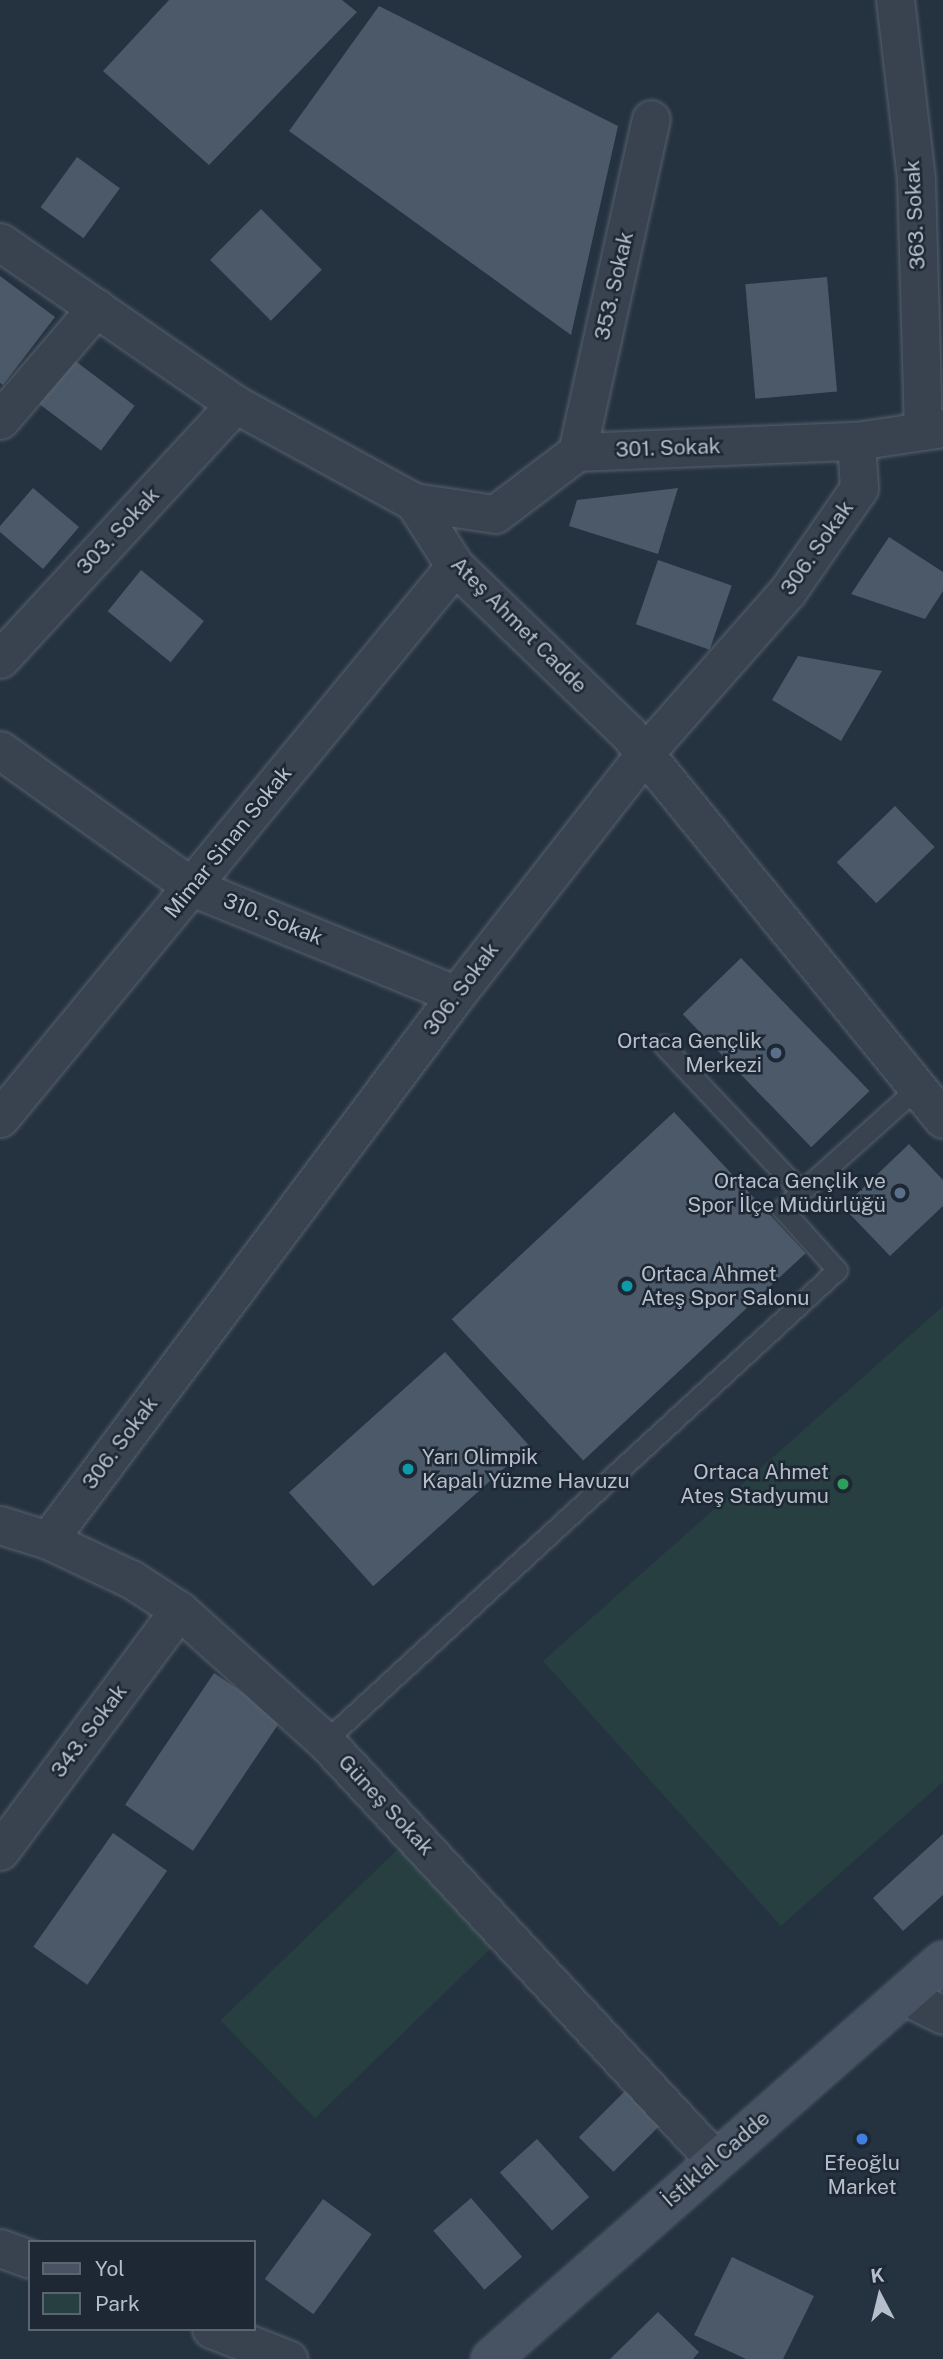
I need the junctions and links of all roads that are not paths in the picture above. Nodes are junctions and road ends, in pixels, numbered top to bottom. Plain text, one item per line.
1 (895, 0) edge
2 (651, 119) dead end
3 (929, 177) edge
4 (0, 242) edge
5 (96, 308) junction
6 (235, 404) junction
7 (0, 420) edge
8 (933, 429) edge
9 (856, 440) junction
10 (577, 452) junction
11 (414, 502) junction
12 (455, 566) junction
13 (0, 659) edge
14 (0, 750) edge
15 (644, 754) junction
16 (192, 887) junction
17 (456, 995) junction
18 (663, 1045) dead end
19 (917, 1088) junction
20 (0, 1118) edge
21 (943, 1119) edge
22 (801, 1192) junction
23 (0, 1525) edge
24 (48, 1540) junction
25 (179, 1610) junction
26 (325, 1741) junction
27 (0, 1851) edge
28 (943, 1961) edge
29 (905, 1996) junction
30 (943, 2015) edge
31 (715, 2160) junction
32 (0, 2248) edge
33 (28, 2258) edge
34 (216, 2331) edge
35 (288, 2359) edge
36 (491, 2359) edge

1 - 3 street, 363. Sokak
2 - 10 street, 353. Sokak
3 - 8 street, 363. Sokak
4 - 5 street, Ateş Ahmet Cadde
5 - 6 street, Ateş Ahmet Cadde
5 - 7 street
6 - 11 street, Ateş Ahmet Cadde
6 - 13 street, 303. Sokak
8 - 9 street, 301. Sokak
9 - 10 street, 301. Sokak
9 - 15 street, 306. Sokak
10 - 11 street
11 - 12 street, Ateş Ahmet Cadde
12 - 15 street, Ateş Ahmet Cadde
12 - 16 street, Mimar Sinan Sokak
14 - 16 street, 310. Sokak
15 - 17 street, 306. Sokak
15 - 19 street, Ateş Ahmet Cadde
16 - 17 street, 310. Sokak
16 - 20 street, Mimar Sinan Sokak
17 - 24 street, 306. Sokak
18 - 22 lane
19 - 21 street, Ateş Ahmet Cadde
19 - 22 lane
22 - 26 lane
23 - 24 street, Güneş Sokak
24 - 25 street, Güneş Sokak
25 - 26 street, Güneş Sokak
25 - 27 street, 343. Sokak
26 - 31 street, Güneş Sokak
28 - 29 street, İstiklal Cadde
29 - 30 street
29 - 31 street, İstiklal Cadde
31 - 36 street, İstiklal Cadde
32 - 33 street
34 - 35 street

